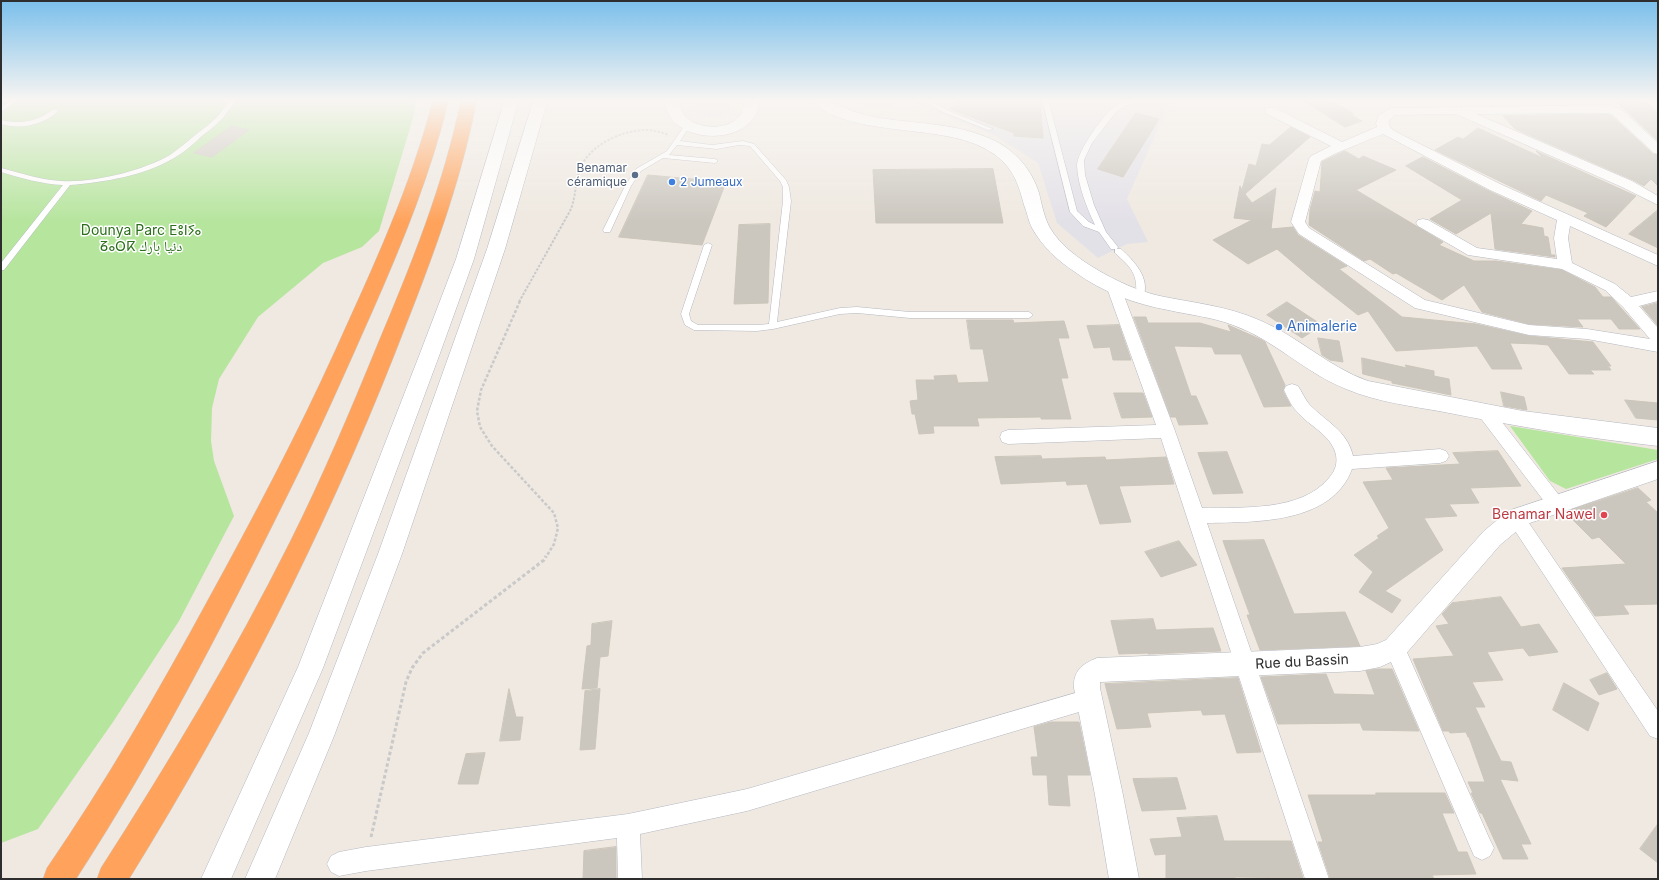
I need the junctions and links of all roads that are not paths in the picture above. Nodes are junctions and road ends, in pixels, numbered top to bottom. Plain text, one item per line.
1 (194, 140) edge
2 (430, 140) edge
3 (460, 140) edge
4 (500, 140) edge
5 (528, 140) edge
6 (677, 140) edge
7 (696, 140) edge
8 (978, 140) edge
9 (1056, 140) edge
10 (1091, 140) edge
11 (1329, 140) edge
12 (1356, 140) edge
13 (1402, 140) edge
14 (1525, 140) edge
15 (1647, 140) edge
16 (1341, 146) junction
17 (1658, 150) edge
18 (662, 156) junction
19 (715, 161) dead end
20 (1, 170) edge
21 (68, 183) junction
22 (1658, 201) edge
23 (1564, 217) junction
24 (1422, 223) dead end
25 (607, 230) dead end
26 (1102, 231) junction
27 (708, 246) dead end
28 (1658, 262) edge
29 (1565, 265) junction
30 (1, 268) edge
31 (1114, 288) junction
32 (1140, 296) junction
33 (1658, 296) edge
34 (1628, 303) junction
35 (1029, 315) dead end
36 (773, 326) junction
37 (1658, 338) edge
38 (1658, 346) edge
39 (1292, 390) dead end
40 (1485, 412) junction
41 (1167, 431) junction
42 (1008, 437) dead end
43 (1658, 437) edge
44 (1440, 456) dead end
45 (1346, 463) junction
46 (1658, 470) edge
47 (1556, 504) junction
48 (1195, 516) junction
49 (1516, 518) junction
50 (1395, 648) junction
51 (1246, 665) junction
52 (1089, 699) junction
53 (1651, 705) edge
54 (1658, 729) edge
55 (628, 826) junction
56 (1482, 848) dead end
57 (339, 864) dead end
58 (58, 879) edge
59 (112, 879) edge
60 (216, 879) edge
61 (260, 879) edge
62 (630, 879) edge
63 (1124, 879) edge
64 (1317, 879) edge

1 - 21 lane
2 - 58 highway
3 - 59 highway
4 - 60 street
5 - 61 street
6 - 18 lane
7 - 36 lane
8 - 31 main road
9 - 26 lane
10 - 26 lane
11 - 16 street
12 - 16 street
13 - 23 street
14 - 22 street
15 - 17 street
16 - 38 street
18 - 19 lane
18 - 25 lane
20 - 21 lane
21 - 30 lane
23 - 28 street
23 - 29 street
24 - 29 street
26 - 32 lane
27 - 36 lane
29 - 34 street
31 - 32 main road
31 - 41 street
32 - 40 main road
33 - 34 street
34 - 37 street
35 - 36 lane
39 - 45 street
40 - 43 main road
40 - 47 street
41 - 42 street
41 - 48 street
44 - 45 street
45 - 48 street
46 - 47 street, Rue du Bassin
47 - 49 street, Rue du Bassin
48 - 51 street
49 - 50 street, Rue du Bassin
49 - 53 street
50 - 51 street, Rue du Bassin
50 - 56 street
51 - 52 street, Rue du Bassin
51 - 64 street
52 - 55 street
52 - 63 street, Rue du Bassin
53 - 54 street
55 - 57 street
55 - 62 street

